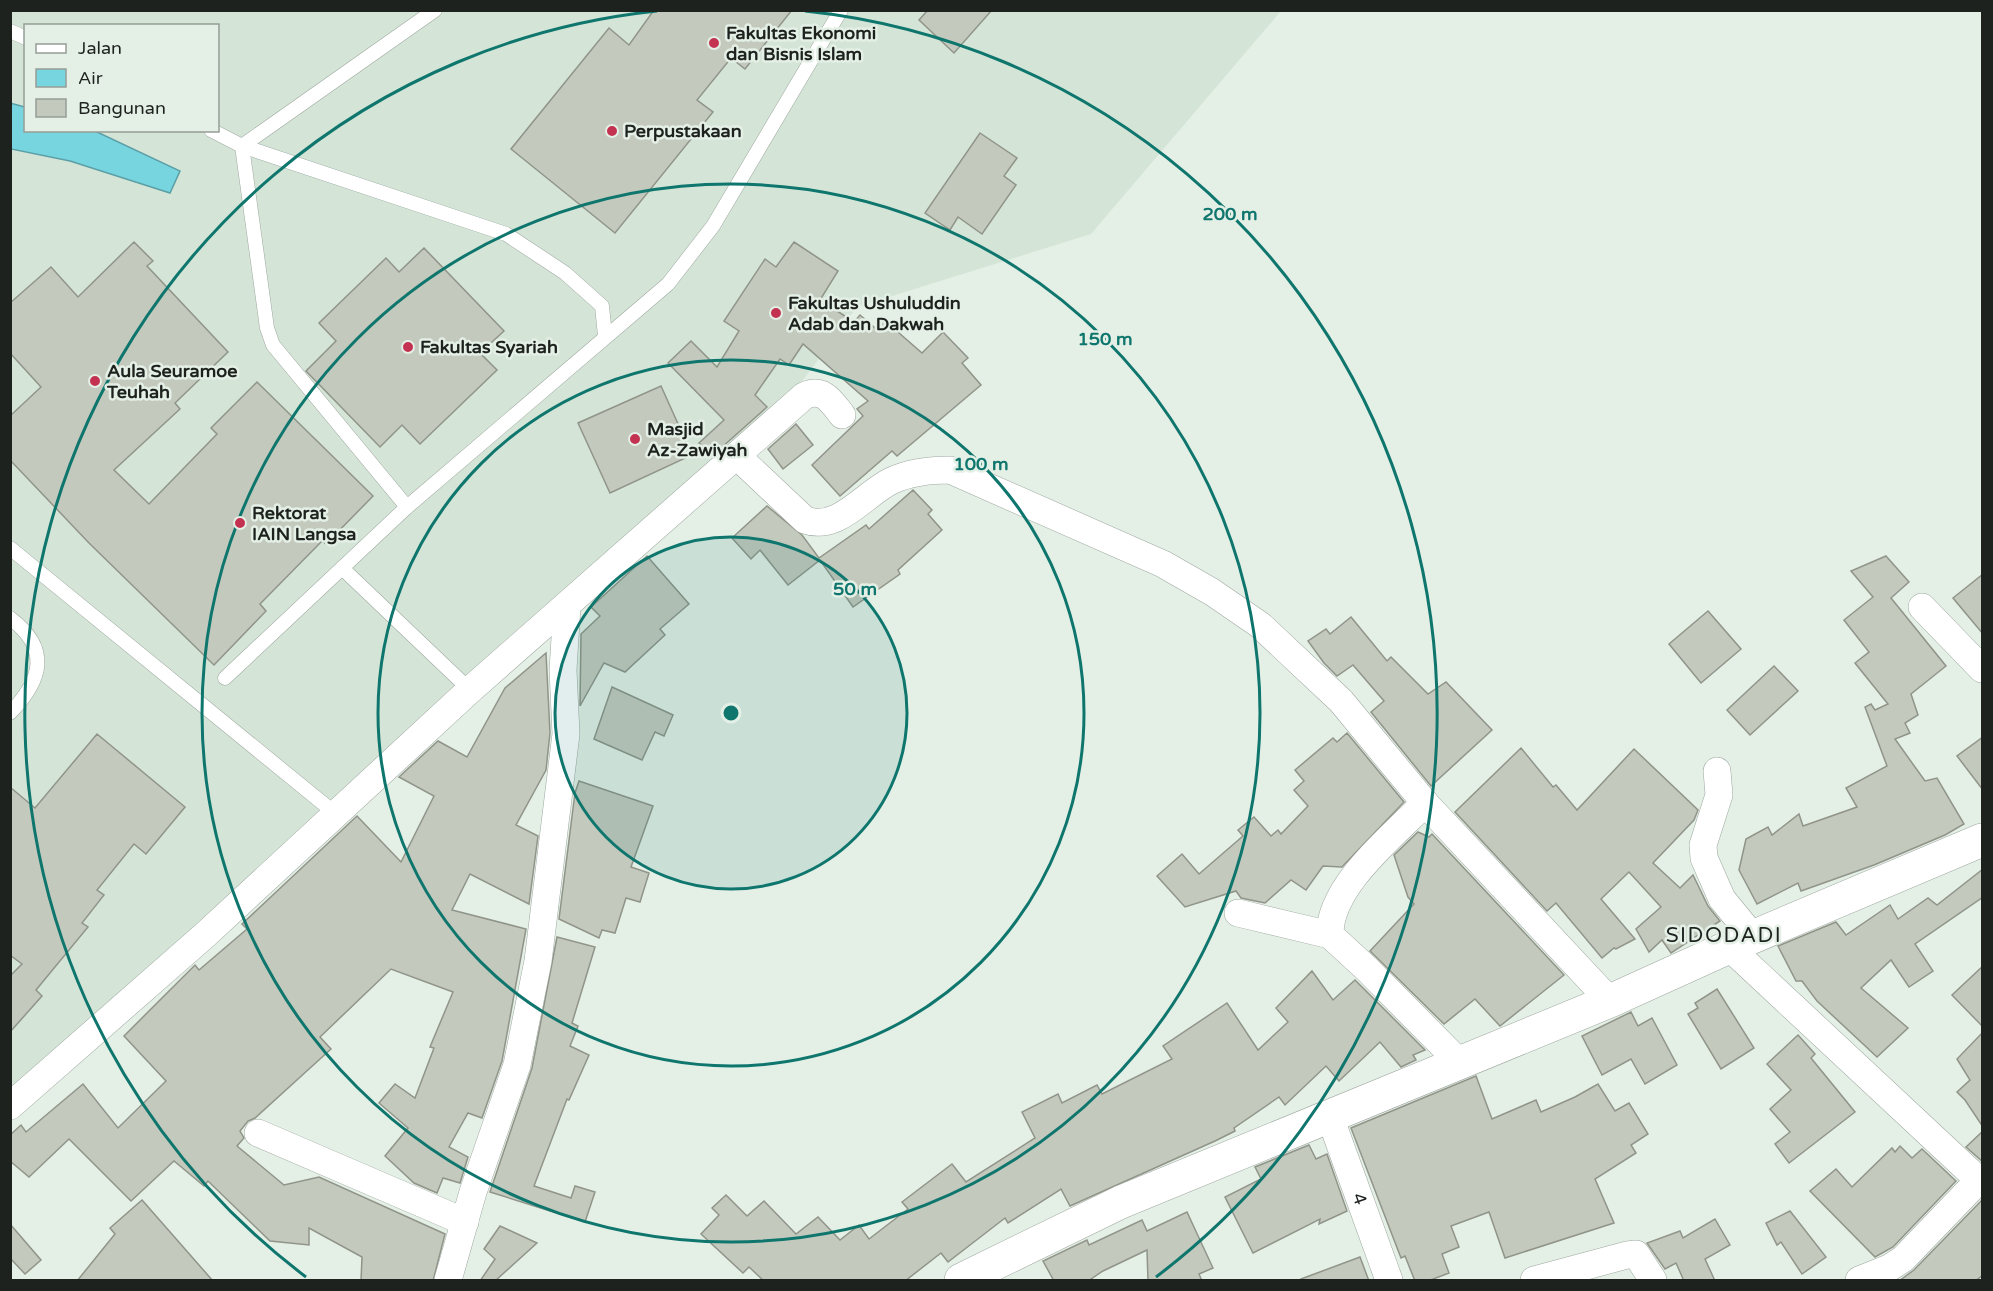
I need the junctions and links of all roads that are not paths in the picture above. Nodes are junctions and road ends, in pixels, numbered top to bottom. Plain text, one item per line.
1 (435, 10) edge
2 (841, 10) edge
3 (10, 31) edge
4 (24, 37) edge
5 (215, 132) edge
6 (242, 146) junction
7 (605, 336) junction
8 (842, 415) dead end
9 (737, 456) junction
10 (407, 507) junction
11 (10, 548) edge
12 (342, 568) junction
13 (567, 606) junction
14 (1922, 606) dead end
15 (10, 618) edge
16 (1983, 669) edge
17 (225, 678) dead end
18 (470, 690) junction
19 (10, 713) edge
20 (1718, 771) dead end
21 (1425, 803) junction
22 (336, 814) junction
23 (1983, 840) edge
24 (1238, 913) dead end
25 (1330, 935) junction
26 (1741, 942) junction
27 (1610, 1001) junction
28 (1460, 1063) junction
29 (10, 1106) edge
30 (1330, 1117) junction
31 (258, 1133) dead end
32 (1981, 1182) edge
33 (465, 1222) junction
34 (448, 1281) edge
35 (961, 1281) edge
36 (1389, 1281) edge
37 (1533, 1281) edge
38 (1653, 1281) edge
39 (1859, 1281) edge

1 - 6 lane
2 - 7 lane
3 - 4 lane
5 - 6 lane
6 - 7 lane
6 - 10 lane
7 - 10 lane
8 - 9 street
9 - 13 street
9 - 21 street
10 - 12 lane
11 - 22 lane
12 - 17 lane
12 - 18 lane
13 - 18 street
13 - 33 street
14 - 16 street
15 - 19 lane
18 - 22 street
20 - 26 street
21 - 25 street
21 - 27 street
22 - 29 street
23 - 26 street
24 - 25 street
25 - 28 street
26 - 27 street
26 - 32 street
27 - 28 street
28 - 30 street
30 - 35 street
30 - 36 street, 4
31 - 33 street
32 - 39 street
33 - 34 street
37 - 38 street

